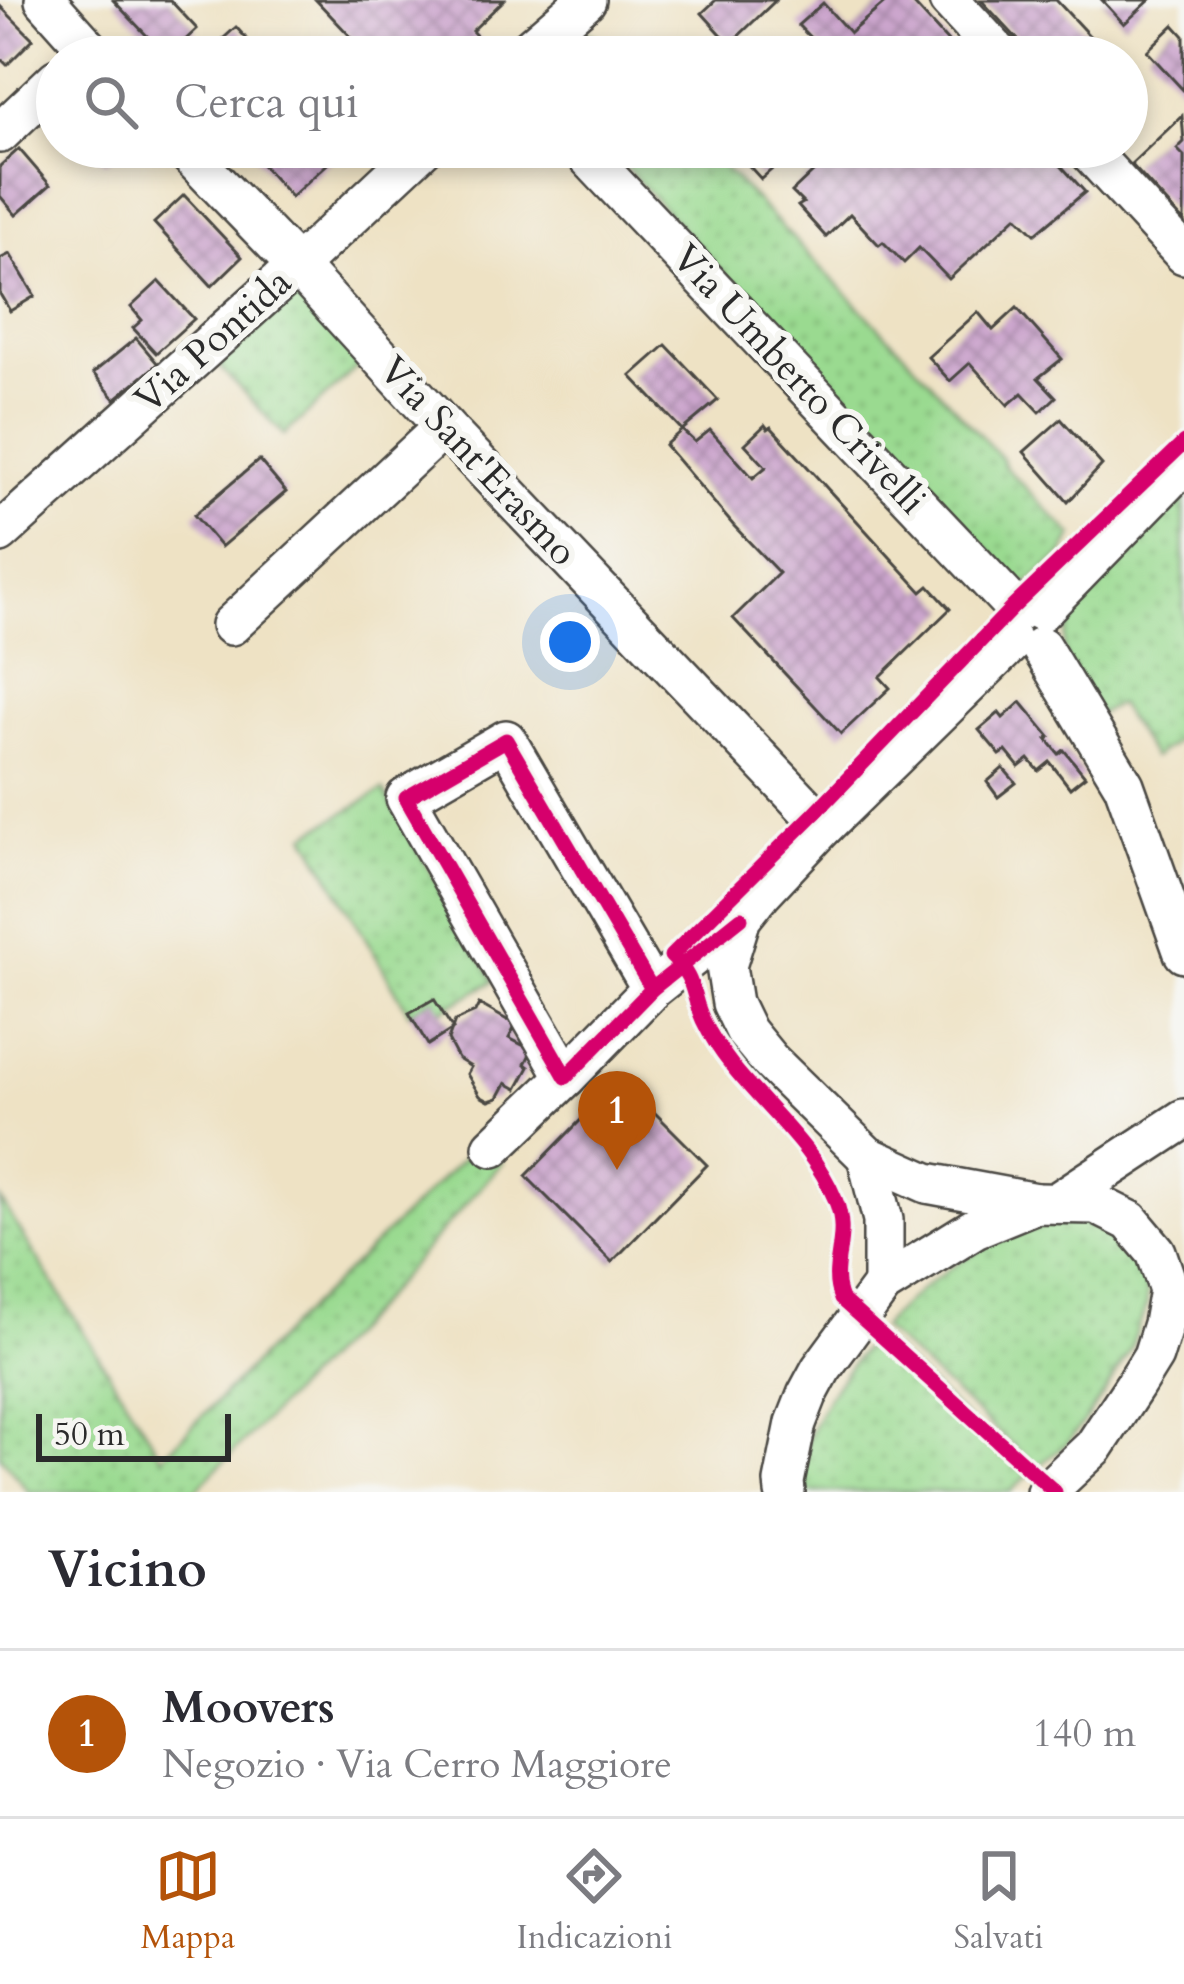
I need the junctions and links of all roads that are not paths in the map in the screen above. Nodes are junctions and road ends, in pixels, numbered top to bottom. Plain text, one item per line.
1 (45, 0) edge
2 (586, 0) edge
3 (949, 0) edge
4 (74, 36) edge
5 (544, 36) edge
6 (982, 36) edge
7 (36, 100) edge
8 (0, 133) edge
9 (202, 168) edge
10 (402, 168) edge
11 (599, 168) edge
12 (1104, 168) edge
13 (1184, 254) edge
14 (297, 266) junction
15 (444, 427) junction
16 (1184, 464) edge
17 (0, 532) edge
18 (231, 625) dead end
19 (1028, 628) junction
20 (824, 826) junction
21 (741, 918) junction
22 (1184, 953) edge
23 (652, 989) junction
24 (566, 1077) junction
25 (1184, 1119) edge
26 (494, 1147) dead end
27 (867, 1156) junction
28 (1046, 1203) junction
29 (1177, 1281) edge
30 (880, 1290) junction
31 (1055, 1485) edge
32 (783, 1489) edge

1 - 4 street
2 - 5 street
3 - 6 street
7 - 8 street
9 - 14 street, Via Sant'Erasmo
10 - 14 street, Via Pontida
11 - 19 street, Via Umberto Crivelli
12 - 13 street
14 - 15 street, Via Sant'Erasmo
14 - 17 street, Via Pontida
15 - 18 street
15 - 20 street, Via Sant'Erasmo
16 - 19 street
19 - 20 street
19 - 22 street, Via Umberto Crivelli
20 - 21 street
21 - 23 street
21 - 27 street
23 - 24 street
23 - 24 street
24 - 26 street
25 - 28 street
27 - 28 street
27 - 30 street
28 - 29 street
28 - 30 street
29 - 31 street
30 - 32 street

